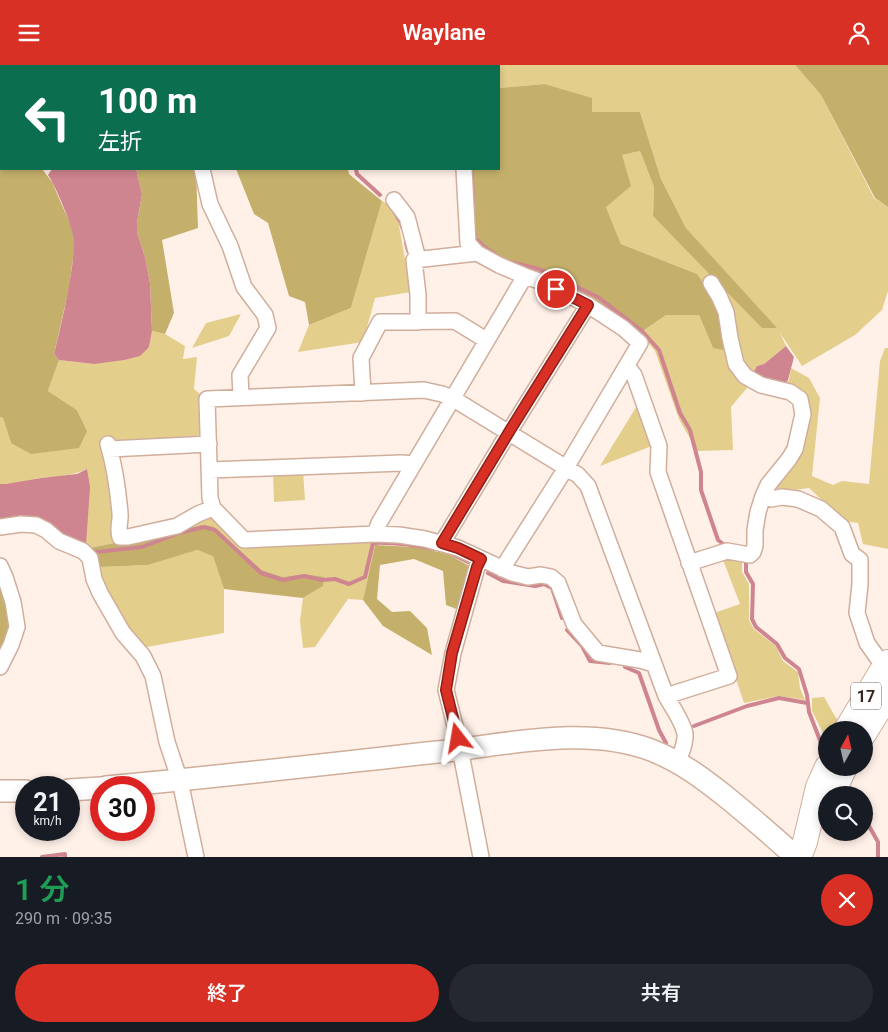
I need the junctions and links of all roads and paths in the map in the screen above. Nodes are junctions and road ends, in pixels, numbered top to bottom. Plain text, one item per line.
1 (202, 170) edge
2 (464, 170) edge
3 (394, 200) dead end
4 (477, 253) junction
5 (418, 259) junction
6 (525, 276) junction
7 (711, 283) dead end
8 (588, 305) junction
9 (418, 322) junction
10 (486, 340) junction
11 (627, 366) junction
12 (363, 393) junction
13 (241, 397) junction
14 (452, 399) junction
15 (509, 432) junction
16 (209, 444) junction
17 (413, 464) junction
18 (566, 468) junction
19 (210, 470) junction
20 (763, 496) junction
21 (214, 508) junction
22 (0, 527) edge
23 (375, 535) junction
24 (442, 543) junction
25 (481, 559) junction
26 (689, 563) junction
27 (0, 565) edge
28 (502, 569) junction
29 (654, 663) junction
30 (886, 664) edge
31 (0, 667) edge
32 (888, 695) edge
33 (666, 696) junction
34 (851, 721) edge
35 (872, 721) edge
36 (461, 750) junction
37 (678, 762) junction
38 (823, 776) edge
39 (180, 781) junction
40 (155, 783) edge
41 (0, 791) edge
42 (15, 791) edge
43 (818, 819) edge
44 (800, 852) edge
45 (196, 857) edge
46 (481, 857) edge

1 - 13 street
2 - 4 street
3 - 5 street
4 - 5 street
4 - 6 street
5 - 9 street
6 - 8 street
6 - 10 street
7 - 20 street
8 - 11 street
8 - 15 street
9 - 10 street
9 - 12 street
10 - 14 street
11 - 18 street
11 - 26 street
12 - 13 street
12 - 14 street
13 - 16 street
14 - 15 street
14 - 17 street
15 - 18 street
15 - 24 street
16 - 19 street
16 - 21 street
17 - 19 street
17 - 23 street
18 - 28 street
18 - 29 street
19 - 21 street
20 - 26 street
20 - 30 street
21 - 23 street
22 - 39 street
23 - 24 street
24 - 25 street
25 - 28 street
25 - 36 street
26 - 33 street
27 - 31 street
28 - 29 street
29 - 33 street
30 - 34 main road, 17
32 - 35 main road, 17
33 - 37 street
36 - 37 street
36 - 39 street
36 - 46 street
37 - 44 street
38 - 44 main road
39 - 40 street
39 - 45 street
41 - 42 street
43 - 44 main road

